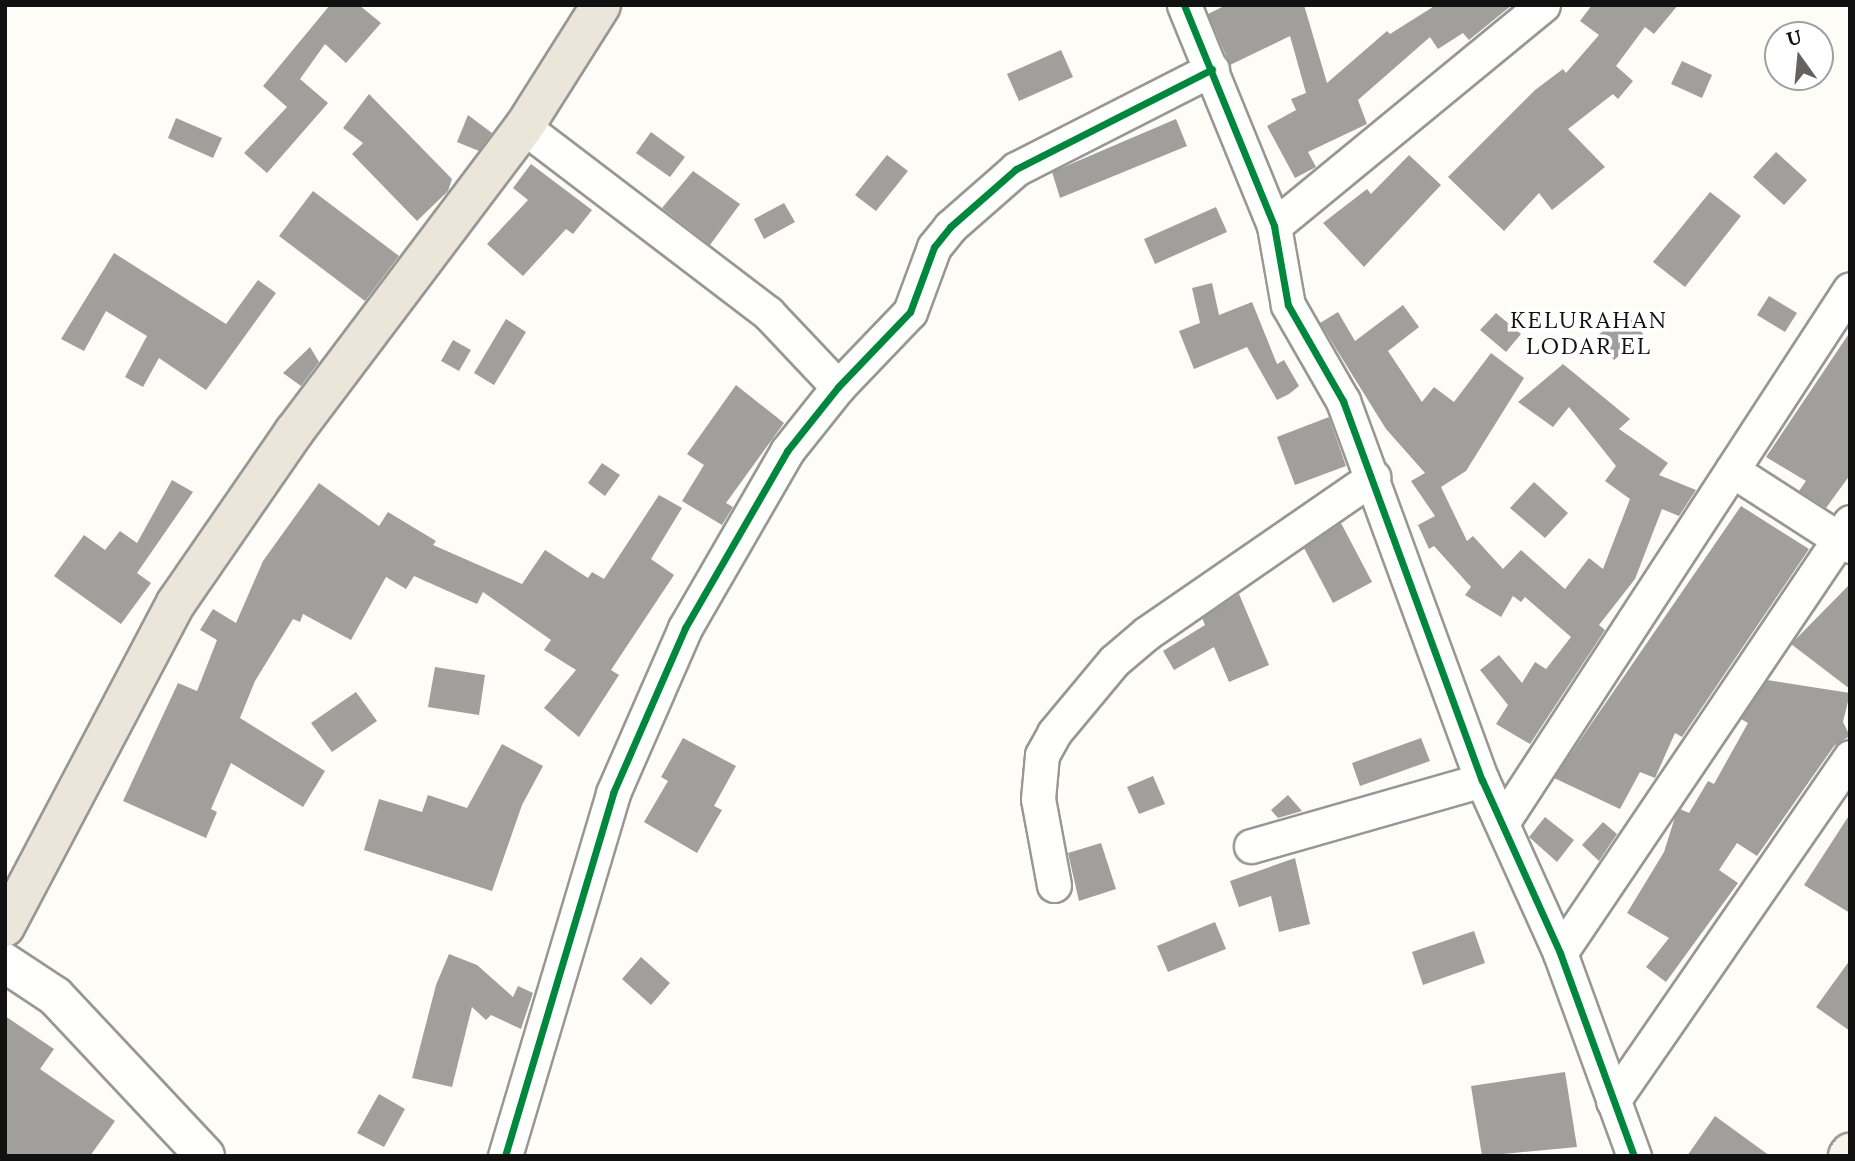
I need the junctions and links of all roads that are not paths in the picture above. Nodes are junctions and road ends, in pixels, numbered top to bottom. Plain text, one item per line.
1 (601, 5) edge
2 (1184, 5) edge
3 (1543, 5) edge
4 (1212, 69) junction
5 (524, 127) junction
6 (1274, 226) junction
7 (1850, 289) edge
8 (838, 387) junction
9 (1732, 471) junction
10 (1373, 477) junction
11 (1846, 536) edge
12 (1850, 757) edge
13 (1482, 780) junction
14 (1502, 823) junction
15 (1251, 846) dead end
16 (1054, 885) dead end
17 (5, 927) edge
18 (1560, 953) junction
19 (5, 963) edge
20 (5, 970) edge
21 (1613, 1101) junction
22 (176, 1156) edge
23 (205, 1156) edge
24 (505, 1156) edge
25 (1634, 1156) edge

1 - 5 highway
2 - 4 street
3 - 6 street
4 - 6 street
4 - 8 street
5 - 8 street
5 - 17 highway
6 - 10 street
7 - 9 street
8 - 24 street
9 - 11 street
9 - 14 street
10 - 13 street
10 - 16 street
11 - 18 street
12 - 21 street
13 - 14 street
13 - 15 street
14 - 18 street
18 - 21 street
19 - 23 street
20 - 22 street
21 - 25 street

